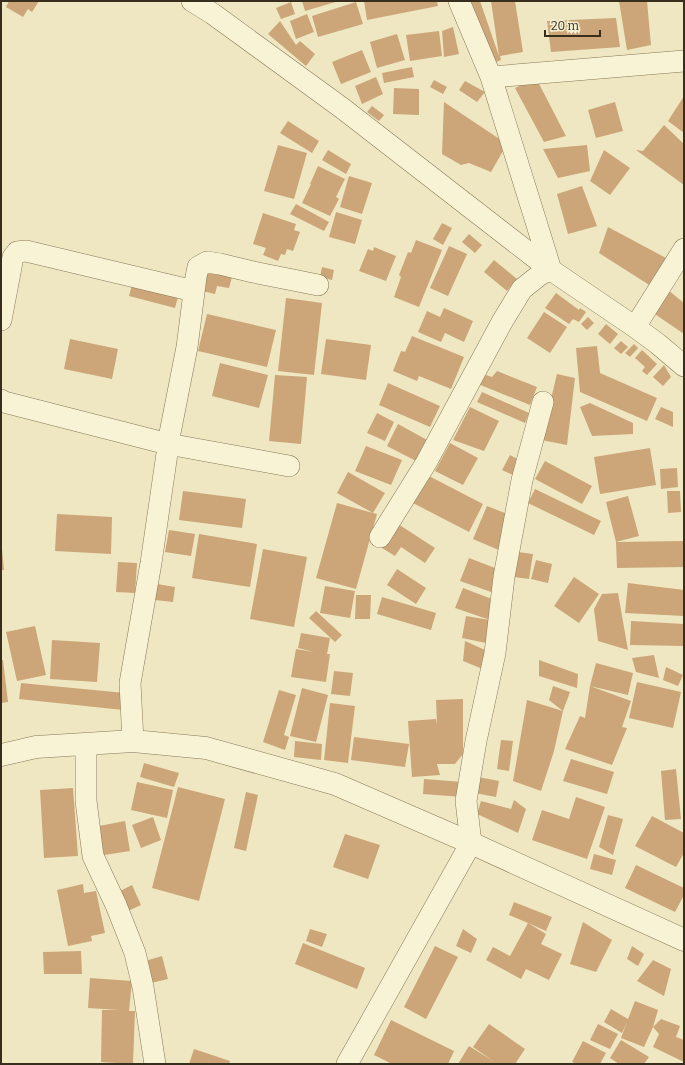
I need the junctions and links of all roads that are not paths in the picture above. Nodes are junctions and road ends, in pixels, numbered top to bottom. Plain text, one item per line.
1 (192, 1) edge
2 (459, 1) edge
3 (684, 62) edge
4 (491, 77) junction
5 (684, 250) edge
6 (551, 270) junction
7 (318, 285) dead end
8 (194, 291) junction
9 (1, 320) edge
10 (635, 327) junction
11 (684, 366) edge
12 (1, 400) edge
13 (543, 402) dead end
14 (168, 444) junction
15 (289, 466) dead end
16 (380, 537) dead end
17 (133, 740) junction
18 (86, 744) junction
19 (1, 755) edge
20 (471, 843) junction
21 (684, 940) edge
22 (155, 1064) edge
23 (347, 1064) edge

1 - 6 street
2 - 4 street
3 - 4 street
4 - 6 street
5 - 10 street
6 - 10 street
6 - 16 street
7 - 8 street
8 - 9 street
8 - 14 street
10 - 11 street
12 - 14 street
13 - 20 street
14 - 15 street
14 - 17 street
17 - 18 street
17 - 20 street
18 - 19 street
18 - 22 street
20 - 21 street
20 - 23 street

